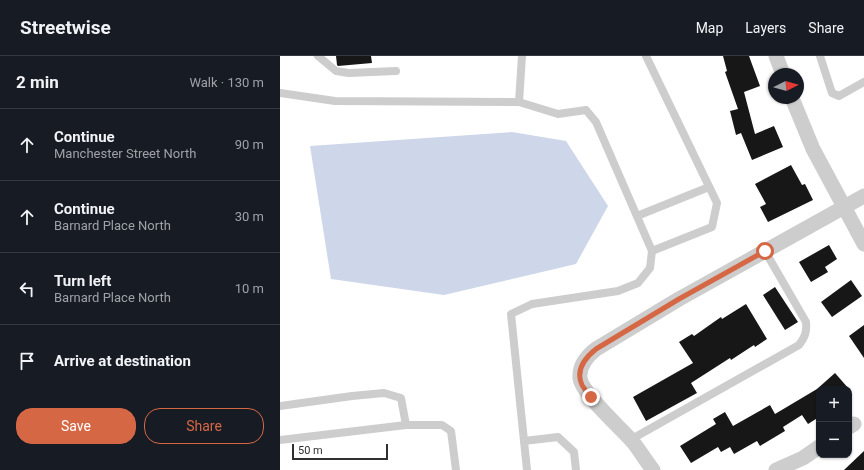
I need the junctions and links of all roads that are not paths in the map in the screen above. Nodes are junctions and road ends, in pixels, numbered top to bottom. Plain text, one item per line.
1 (318, 56) edge
2 (522, 56) edge
3 (646, 56) edge
4 (776, 56) edge
5 (820, 56) edge
6 (780, 68) edge
7 (396, 71) dead end
8 (864, 82) edge
9 (280, 92) edge
10 (519, 102) junction
11 (794, 104) edge
12 (709, 187) junction
13 (864, 196) edge
14 (845, 207) junction
15 (637, 216) junction
16 (864, 244) edge
17 (652, 251) junction
18 (765, 251) junction
19 (280, 406) edge
20 (406, 425) junction
21 (280, 440) edge
22 (630, 440) junction
23 (524, 441) junction
24 (816, 451) edge
25 (807, 464) edge
26 (456, 470) edge
27 (527, 470) edge
28 (576, 470) edge
29 (653, 470) edge
30 (776, 470) edge

1 - 7 lane
2 - 10 lane
3 - 12 lane
4 - 6 street
5 - 8 lane
9 - 10 lane
10 - 15 lane
11 - 14 street
12 - 15 lane
12 - 17 lane
13 - 14 street
14 - 16 street
14 - 18 street
15 - 17 lane
17 - 23 lane
18 - 22 lane
18 - 22 street
19 - 20 lane
20 - 21 lane
20 - 26 lane
22 - 29 street
23 - 27 lane
23 - 28 lane
24 - 25 street
25 - 30 street

